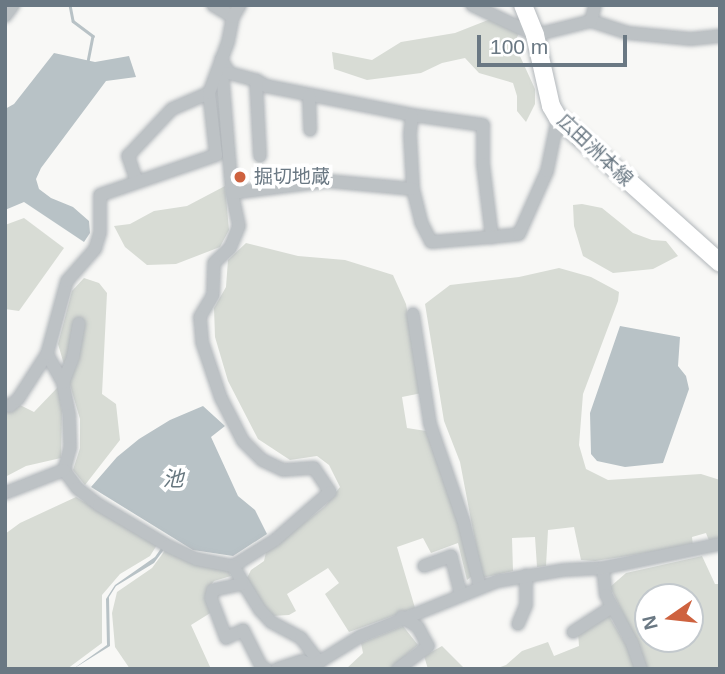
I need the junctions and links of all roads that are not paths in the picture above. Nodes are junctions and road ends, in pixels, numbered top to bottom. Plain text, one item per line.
1 (13, 5) edge
2 (212, 5) edge
3 (240, 5) edge
4 (472, 5) edge
5 (523, 5) edge
6 (594, 5) edge
7 (5, 16) edge
8 (233, 17) junction
9 (591, 21) junction
10 (536, 35) junction
11 (720, 36) edge
12 (221, 59) junction
13 (256, 80) junction
14 (209, 93) junction
15 (309, 96) junction
16 (412, 116) junction
17 (558, 118) junction
18 (310, 131) dead end
19 (260, 156) dead end
20 (137, 182) junction
21 (413, 189) junction
22 (232, 193) junction
23 (492, 237) junction
24 (720, 263) edge
25 (414, 314) dead end
26 (79, 324) dead end
27 (47, 354) junction
28 (63, 383) junction
29 (5, 405) edge
30 (64, 470) junction
31 (5, 493) edge
32 (720, 544) edge
33 (233, 566) junction
34 (424, 566) dead end
35 (603, 568) junction
36 (526, 575) junction
37 (242, 584) junction
38 (480, 587) junction
39 (461, 594) junction
40 (612, 607) junction
41 (402, 618) junction
42 (519, 624) dead end
43 (573, 632) dead end
44 (317, 666) edge
45 (266, 669) edge
46 (277, 669) edge
47 (398, 669) edge
48 (641, 669) edge

1 - 7 street
2 - 8 street
3 - 8 street
4 - 10 street
5 - 10 main road, 広田洲本線
6 - 9 street
8 - 12 street
9 - 10 street
9 - 11 street
10 - 17 main road, 広田洲本線
12 - 13 street
12 - 14 street
12 - 22 street
13 - 15 street
13 - 19 street
14 - 20 street
14 - 20 street
15 - 16 street
15 - 18 street
16 - 21 street
16 - 23 street
17 - 23 street
17 - 24 main road, 広田洲本線
20 - 27 street
21 - 22 street
21 - 23 street
22 - 33 street
25 - 38 street
26 - 28 street
27 - 28 street
27 - 29 street
28 - 30 street
30 - 31 street
30 - 33 street
32 - 35 street
33 - 37 street
34 - 39 street
35 - 36 street
35 - 40 street
36 - 38 street
36 - 42 street
37 - 44 street
37 - 45 street
38 - 39 street
39 - 41 street
40 - 43 street
40 - 48 street
41 - 44 street
41 - 47 street
44 - 46 street

